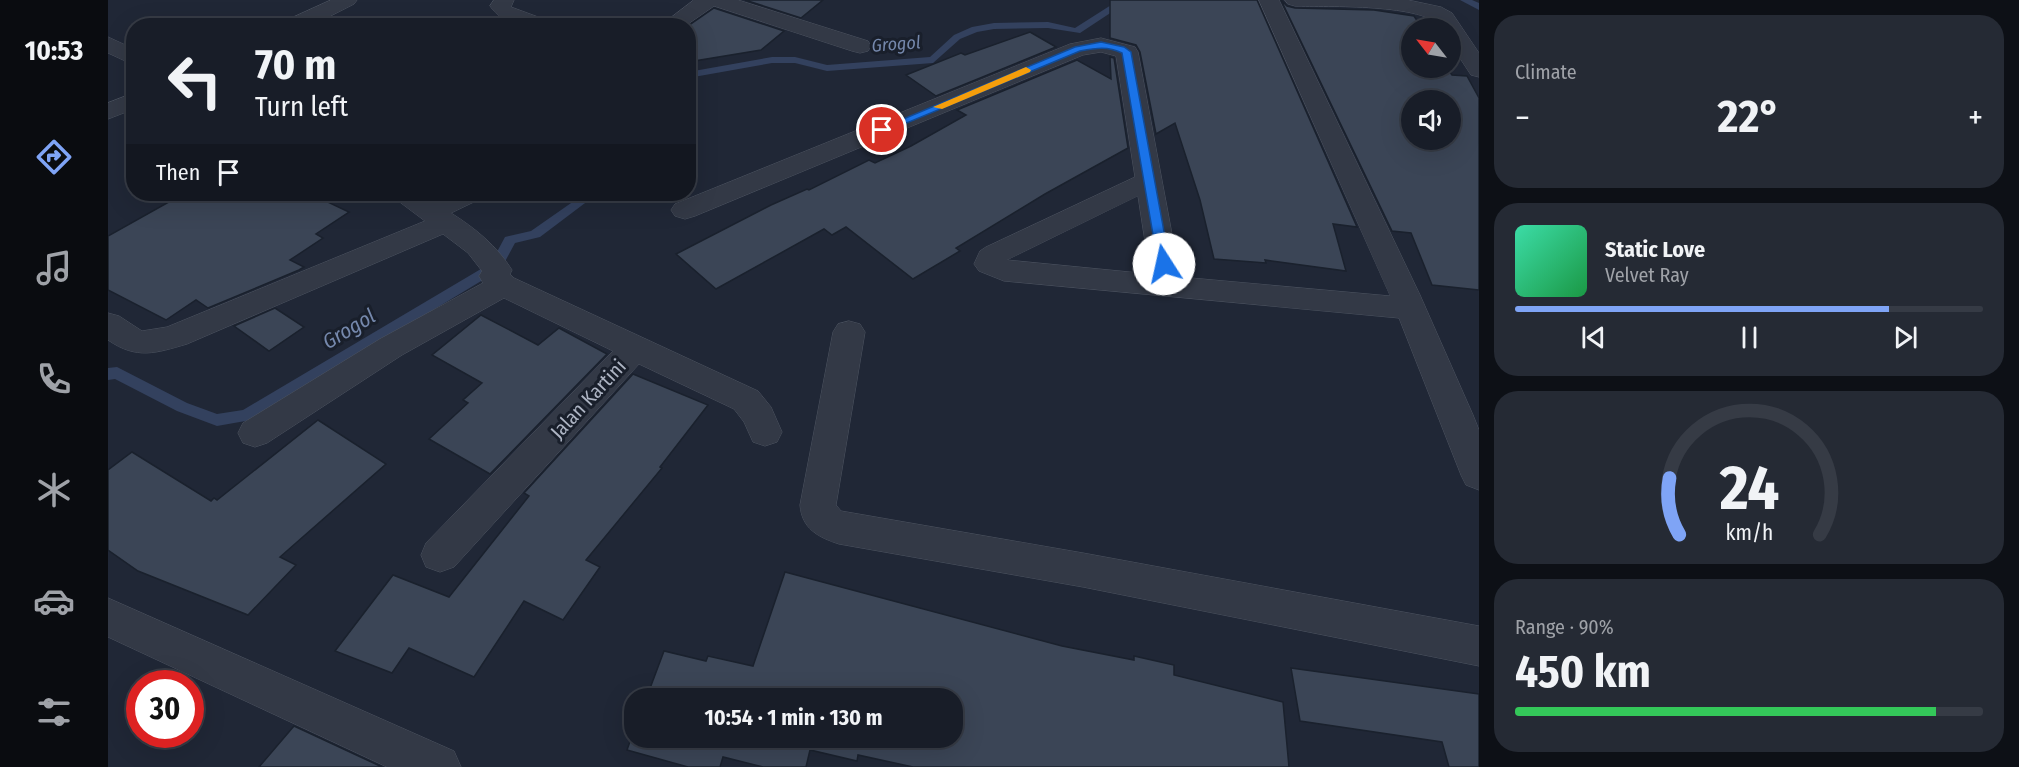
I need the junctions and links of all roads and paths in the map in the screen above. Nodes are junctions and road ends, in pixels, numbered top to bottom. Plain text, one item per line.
1 (347, 0) edge
2 (504, 0) edge
3 (708, 0) edge
4 (717, 0) edge
5 (1269, 0) edge
6 (1295, 0) edge
7 (310, 18) edge
8 (520, 18) edge
9 (682, 18) edge
10 (108, 44) edge
11 (860, 46) dead end
12 (126, 54) edge
13 (1479, 70) edge
14 (126, 104) edge
15 (108, 112) edge
16 (1149, 181) junction
17 (416, 201) edge
18 (460, 201) edge
19 (685, 210) dead end
20 (439, 217) junction
21 (498, 277) junction
22 (1167, 285) junction
23 (1410, 308) junction
24 (108, 324) edge
25 (849, 332) dead end
26 (635, 348) junction
27 (1470, 424) edge
28 (765, 432) dead end
29 (255, 433) dead end
30 (1479, 475) edge
31 (440, 555) dead end
32 (108, 617) edge
33 (1479, 646) edge
34 (438, 767) edge

1 - 7 street
2 - 8 street
3 - 9 street
4 - 11 street
5 - 23 street
6 - 13 street
10 - 12 street
14 - 15 street
16 - 19 street
16 - 22 street
16 - 22 street
17 - 20 street
18 - 20 street
20 - 21 street, Jalan Kartini
20 - 24 street
21 - 26 street, Jalan Kartini
21 - 29 street
22 - 23 street
23 - 27 street
25 - 33 street
26 - 28 street
26 - 31 street, Jalan Kartini
27 - 30 street
32 - 34 street

